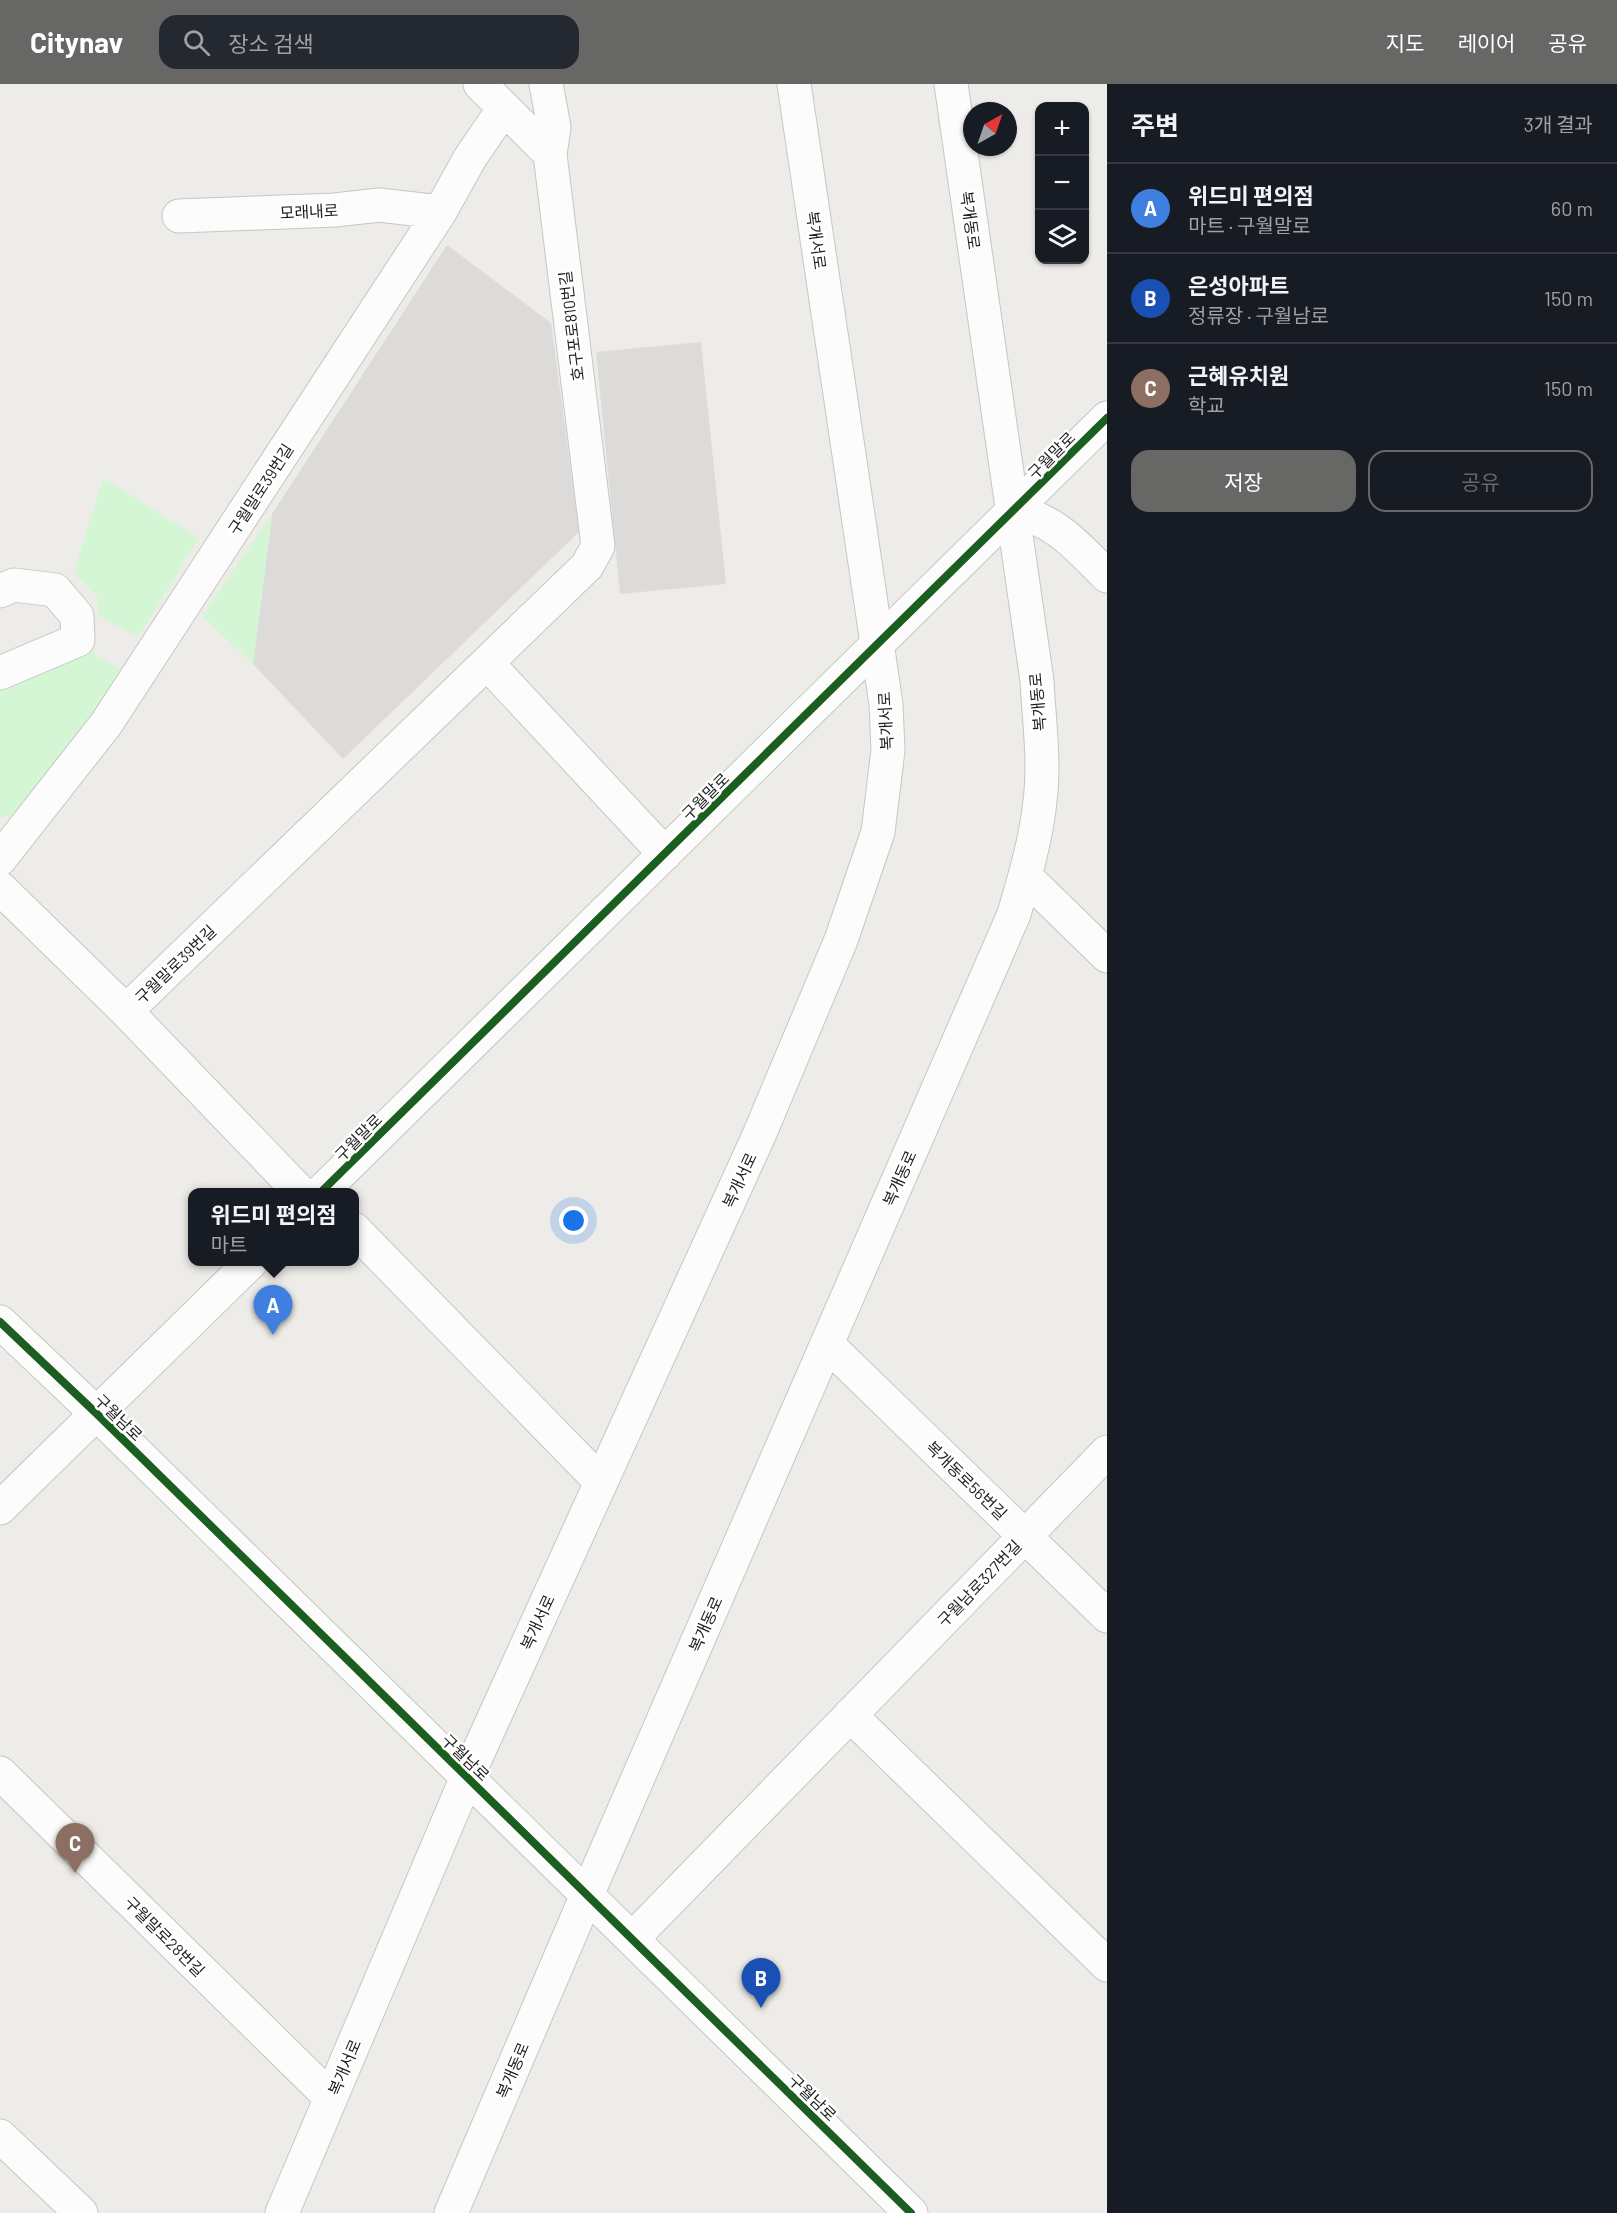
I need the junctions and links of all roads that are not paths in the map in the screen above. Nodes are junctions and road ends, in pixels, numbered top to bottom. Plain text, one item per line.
1 (480, 84) edge
2 (546, 84) edge
3 (794, 84) edge
4 (951, 84) edge
5 (504, 108) junction
6 (550, 154) junction
7 (440, 212) junction
8 (178, 216) dead end
9 (1107, 418) edge
10 (1013, 511) junction
11 (587, 566) joint
12 (1107, 576) edge
13 (0, 591) edge
14 (877, 644) junction
15 (487, 663) junction
16 (0, 673) edge
17 (665, 854) junction
18 (0, 859) edge
19 (1025, 876) junction
20 (0, 888) edge
21 (1107, 956) edge
22 (126, 1011) junction
23 (296, 1188) edge
24 (325, 1188) edge
25 (359, 1234) edge
26 (247, 1266) edge
27 (0, 1322) edge
28 (827, 1344) junction
29 (97, 1414) junction
30 (1107, 1452) edge
31 (601, 1482) junction
32 (0, 1508) edge
33 (1025, 1536) junction
34 (1107, 1616) edge
35 (850, 1715) junction
36 (0, 1773) edge
37 (467, 1777) junction
38 (587, 1895) junction
39 (632, 1939) junction
40 (1107, 1965) edge
41 (331, 2098) junction
42 (0, 2136) edge
43 (81, 2213) edge
44 (282, 2213) edge
45 (451, 2213) edge
46 (911, 2213) edge

1 - 5 street
2 - 6 street, 호구포로810번길
3 - 14 street, 복개서로
4 - 10 street, 복개동로
5 - 6 street
5 - 7 street, 구월말로39번길
6 - 11 street, 호구포로810번길
7 - 8 street, 모래내로
7 - 18 street, 구월말로39번길
9 - 10 street, 구월말로
10 - 12 street
10 - 14 street, 구월말로
10 - 19 street, 복개동로
11 - 15 street, 구월말로39번길
13 - 16 street
14 - 17 street, 구월말로
14 - 31 street, 복개서로
15 - 17 street
15 - 22 street, 구월말로39번길
17 - 24 street, 구월말로
19 - 21 street
19 - 28 street, 복개동로
20 - 22 street, 구월말로39번길
22 - 23 street, 구월말로39번길
25 - 31 street
26 - 29 street
27 - 29 street, 구월남로
28 - 33 street, 복개동로56번길
28 - 38 street, 복개동로
29 - 32 street
29 - 37 street, 구월남로
30 - 33 street, 구월남로327번길
31 - 37 street, 복개서로
33 - 34 street, 복개동로56번길
33 - 35 street, 구월남로327번길
35 - 39 street, 구월남로327번길
35 - 40 street
36 - 41 street, 구월말로28번길
37 - 38 street, 구월남로
37 - 41 street, 복개서로
38 - 39 street, 구월남로
38 - 45 street, 복개동로
39 - 46 street, 구월남로
41 - 44 street, 복개서로
42 - 43 street

